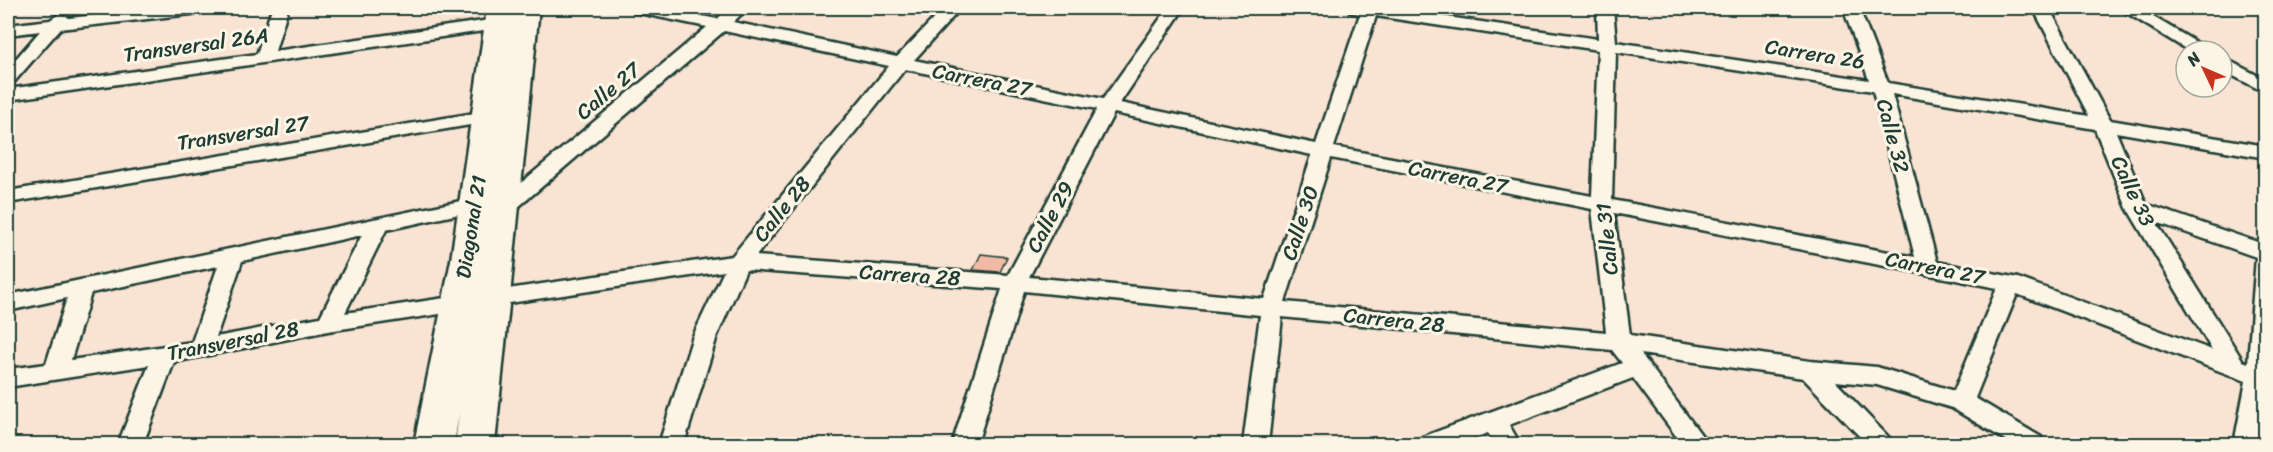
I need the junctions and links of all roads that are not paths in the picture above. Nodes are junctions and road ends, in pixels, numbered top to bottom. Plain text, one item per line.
1 (68, 8) edge
2 (200, 8) edge
3 (280, 8) edge
4 (526, 8) edge
5 (640, 8) edge
6 (740, 8) edge
7 (953, 8) edge
8 (1176, 8) edge
9 (1365, 8) edge
10 (1605, 8) edge
11 (1851, 8) edge
12 (2041, 8) edge
13 (2127, 8) edge
14 (2260, 8) edge
15 (2265, 11) edge
16 (499, 16) edge
17 (57, 23) junction
18 (723, 23) junction
19 (8, 30) edge
20 (2181, 39) edge
21 (1607, 45) junction
22 (264, 58) junction
23 (900, 64) junction
24 (2234, 69) edge
25 (8, 78) edge
26 (1881, 87) junction
27 (2265, 88) edge
28 (8, 94) edge
29 (1108, 106) junction
30 (487, 117) junction
31 (2103, 125) junction
32 (1323, 152) junction
33 (2265, 152) edge
34 (8, 197) edge
35 (1602, 204) junction
36 (489, 206) junction
37 (2137, 208) junction
38 (378, 224) junction
39 (2265, 253) edge
40 (233, 254) junction
41 (2265, 258) edge
42 (739, 262) junction
43 (1928, 267) junction
44 (1015, 283) junction
45 (2010, 283) junction
46 (82, 286) junction
47 (473, 301) junction
48 (8, 303) edge
49 (1272, 308) junction
50 (328, 322) junction
51 (1619, 342) junction
52 (201, 349) junction
53 (165, 354) junction
54 (1637, 367) junction
55 (56, 369) junction
56 (1810, 370) junction
57 (2253, 375) edge
58 (8, 378) edge
59 (1961, 402) junction
60 (1493, 421) junction
61 (131, 444) edge
62 (435, 444) edge
63 (475, 444) edge
64 (671, 444) edge
65 (964, 444) edge
66 (1256, 444) edge
67 (1431, 444) edge
68 (1508, 444) edge
69 (1696, 444) edge
70 (1882, 444) edge
71 (2032, 444) edge
72 (2247, 444) edge

1 - 17 street
2 - 17 street
3 - 22 street
4 - 36 highway, Diagonal 21
5 - 18 street, Carrera 27
6 - 18 street, Calle 27
7 - 23 street, Calle 28
8 - 29 street, Calle 29
9 - 21 street, Carrera 26
9 - 32 street, Calle 30
10 - 21 street, Calle 31
11 - 26 street, Calle 32
12 - 31 street, Calle 33
13 - 20 street
14 - 15 street
16 - 22 street, Transversal 26A
16 - 30 highway, Diagonal 21
17 - 19 street
17 - 25 street
18 - 23 street, Carrera 27
18 - 36 street, Calle 27
21 - 26 street, Carrera 26
21 - 35 street, Calle 31
22 - 28 street, Transversal 26A
23 - 29 street, Carrera 27
23 - 42 street, Calle 28
24 - 27 street
26 - 31 street, Carrera 26
26 - 43 street, Calle 32
29 - 32 street, Carrera 27
29 - 44 street, Calle 29
30 - 34 street, Transversal 27
30 - 36 highway, Diagonal 21
31 - 33 street, Carrera 26
31 - 37 street, Calle 33
32 - 35 street, Carrera 27
32 - 49 street, Calle 30
35 - 43 street, Carrera 27
35 - 51 street, Calle 31
36 - 38 street
36 - 47 highway, Diagonal 21
37 - 39 street
37 - 57 street, Calle 33
38 - 40 street
38 - 50 street
40 - 46 street
40 - 52 street
41 - 57 street
42 - 44 street, Carrera 28
42 - 47 street, Transversal 28
42 - 64 street, Calle 28
43 - 45 street, Carrera 27
44 - 49 street, Carrera 28
44 - 65 street, Calle 29
45 - 57 street, Carrera 27
45 - 59 street
46 - 48 street
46 - 55 street
47 - 50 street, Transversal 28
47 - 62 highway, Diagonal 21
47 - 63 highway, Diagonal 21
49 - 51 street, Carrera 28
49 - 66 street, Calle 30
50 - 52 street, Transversal 28
51 - 54 street, Calle 31
51 - 56 street, Carrera 28
52 - 53 street, Transversal 28
53 - 55 street, Transversal 28
53 - 61 street
54 - 60 street
54 - 69 street, Calle 31
55 - 58 street, Transversal 28
56 - 59 street, Carrera 28
56 - 70 street
57 - 72 street
59 - 71 street, Carrera 28
60 - 67 street
60 - 68 street

